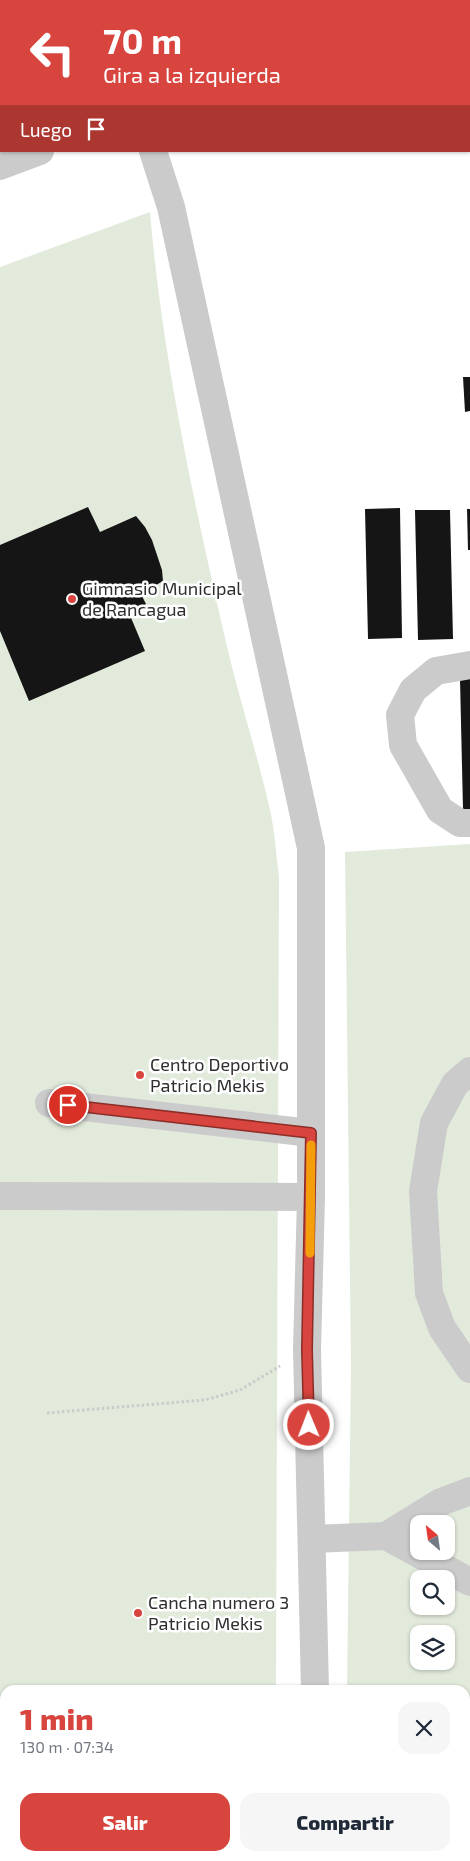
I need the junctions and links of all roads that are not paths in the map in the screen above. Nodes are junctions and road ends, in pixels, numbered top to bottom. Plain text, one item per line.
1 (37, 152) edge
2 (153, 152) edge
3 (0, 166) edge
4 (470, 665) edge
5 (470, 823) edge
6 (470, 1071) edge
7 (49, 1103) dead end
8 (311, 1133) junction
9 (0, 1196) edge
10 (311, 1197) junction
11 (470, 1369) edge
12 (470, 1491) edge
13 (386, 1536) junction
14 (312, 1539) junction
15 (470, 1582) edge
16 (315, 1685) edge

1 - 3 street
2 - 8 street
4 - 5 street
6 - 11 street
7 - 8 street
8 - 10 street
9 - 10 street
10 - 14 street
12 - 13 street
13 - 14 street
13 - 15 street
14 - 16 street

